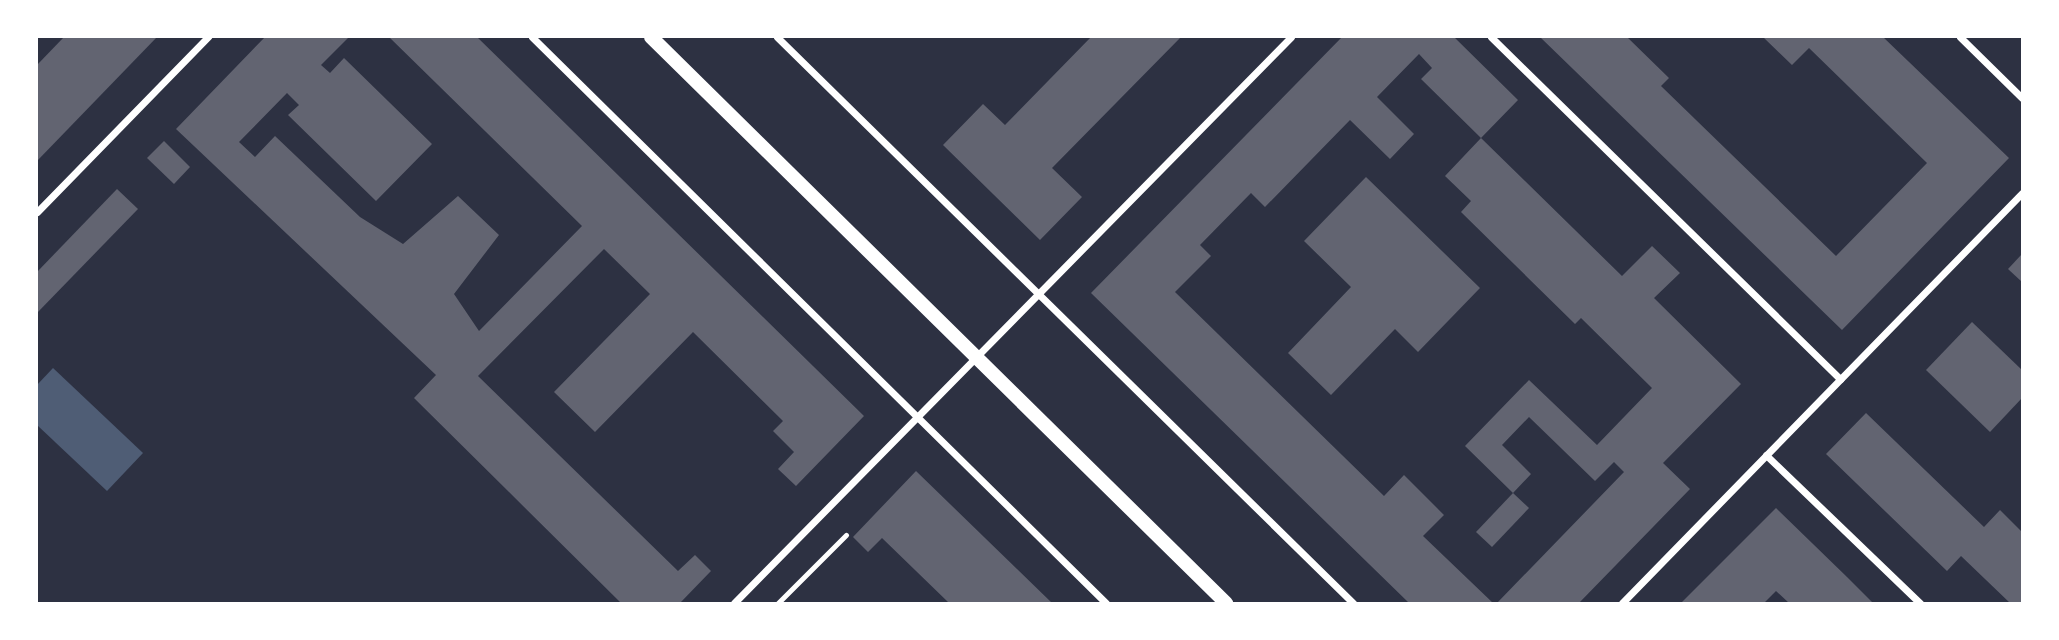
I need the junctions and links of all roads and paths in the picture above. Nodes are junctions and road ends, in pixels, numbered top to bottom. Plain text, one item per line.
1 (208, 37) edge
2 (531, 37) edge
3 (651, 37) edge
4 (777, 37) edge
5 (1291, 37) edge
6 (1490, 37) edge
7 (1960, 37) edge
8 (2022, 98) edge
9 (2022, 193) edge
10 (37, 212) edge
11 (1039, 293) junction
12 (975, 359) junction
13 (1840, 379) junction
14 (917, 417) junction
15 (1766, 455) junction
16 (846, 535) dead end
17 (734, 603) edge
18 (778, 603) edge
19 (1106, 603) edge
20 (1226, 603) edge
21 (1353, 603) edge
22 (1622, 603) edge
23 (1920, 603) edge

1 - 10 street
2 - 14 street
3 - 12 main road
4 - 11 street
5 - 11 street
6 - 13 street
7 - 8 street
9 - 13 street
11 - 12 street
11 - 21 street
12 - 14 street
12 - 20 main road
13 - 15 street
14 - 17 street
14 - 19 street
15 - 22 street
15 - 23 street
16 - 18 path

